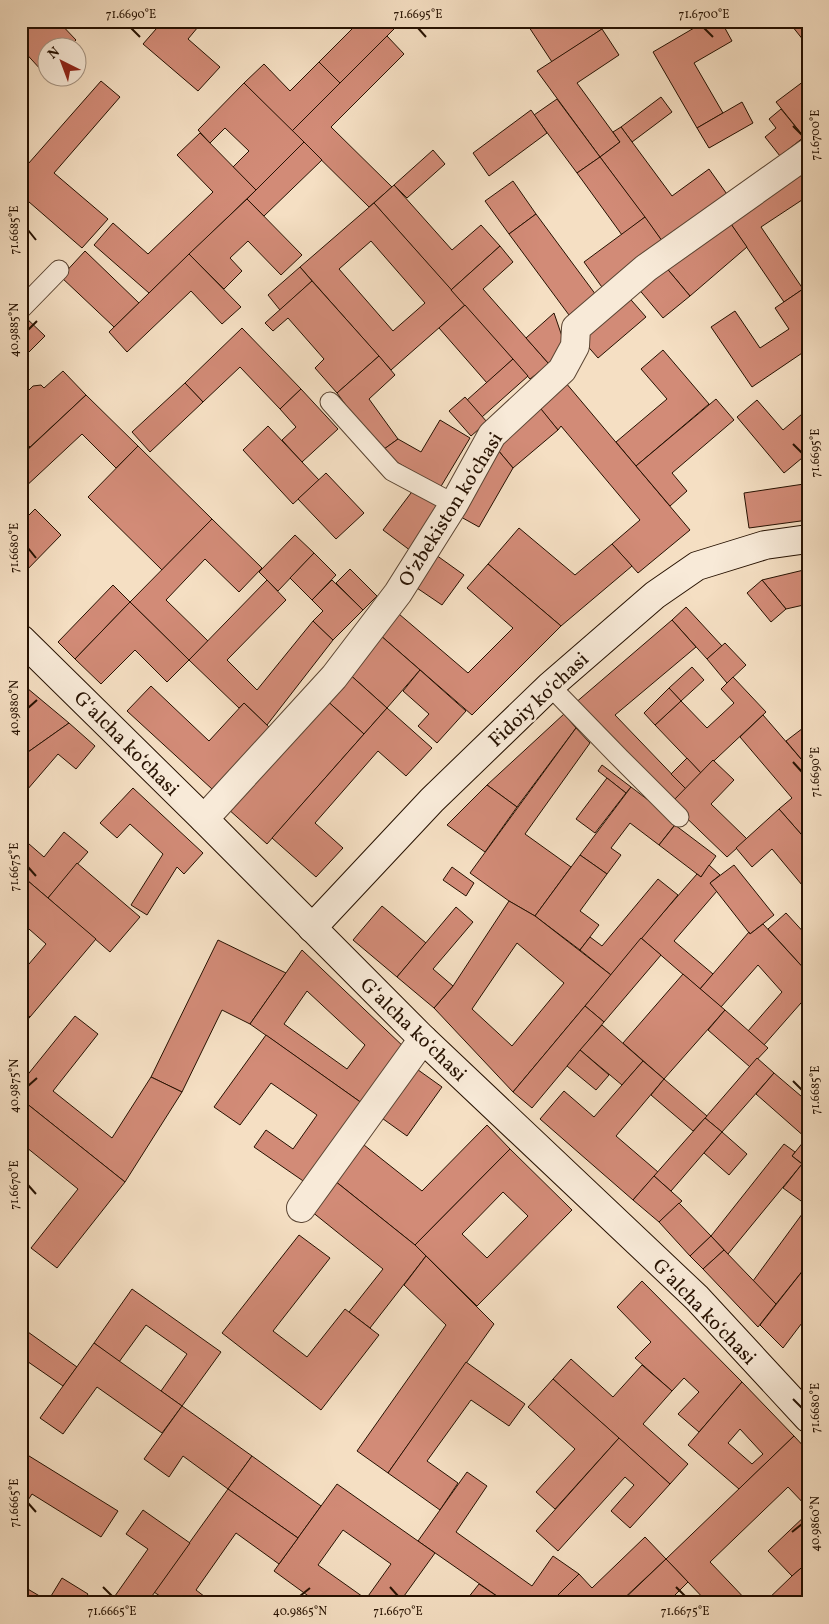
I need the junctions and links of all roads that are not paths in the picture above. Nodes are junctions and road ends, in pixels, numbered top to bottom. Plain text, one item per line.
1 (808, 153) edge
2 (59, 270) dead end
3 (21, 309) edge
4 (330, 402) dead end
5 (454, 504) junction
6 (808, 539) edge
7 (21, 639) edge
8 (550, 686) junction
9 (679, 817) dead end
10 (204, 819) junction
11 (312, 928) junction
12 (423, 1039) junction
13 (301, 1208) dead end
14 (808, 1418) edge

1 - 5 street, Oʻzbekiston koʻchasi
2 - 3 lane
4 - 5 lane
5 - 10 street, Oʻzbekiston koʻchasi
6 - 8 street, Fidoiy koʻchasi
7 - 10 street, Gʻalcha koʻchasi
8 - 9 lane
8 - 11 street, Fidoiy koʻchasi
10 - 11 street, Gʻalcha koʻchasi
11 - 12 street, Gʻalcha koʻchasi
12 - 13 street
12 - 14 street, Gʻalcha koʻchasi

